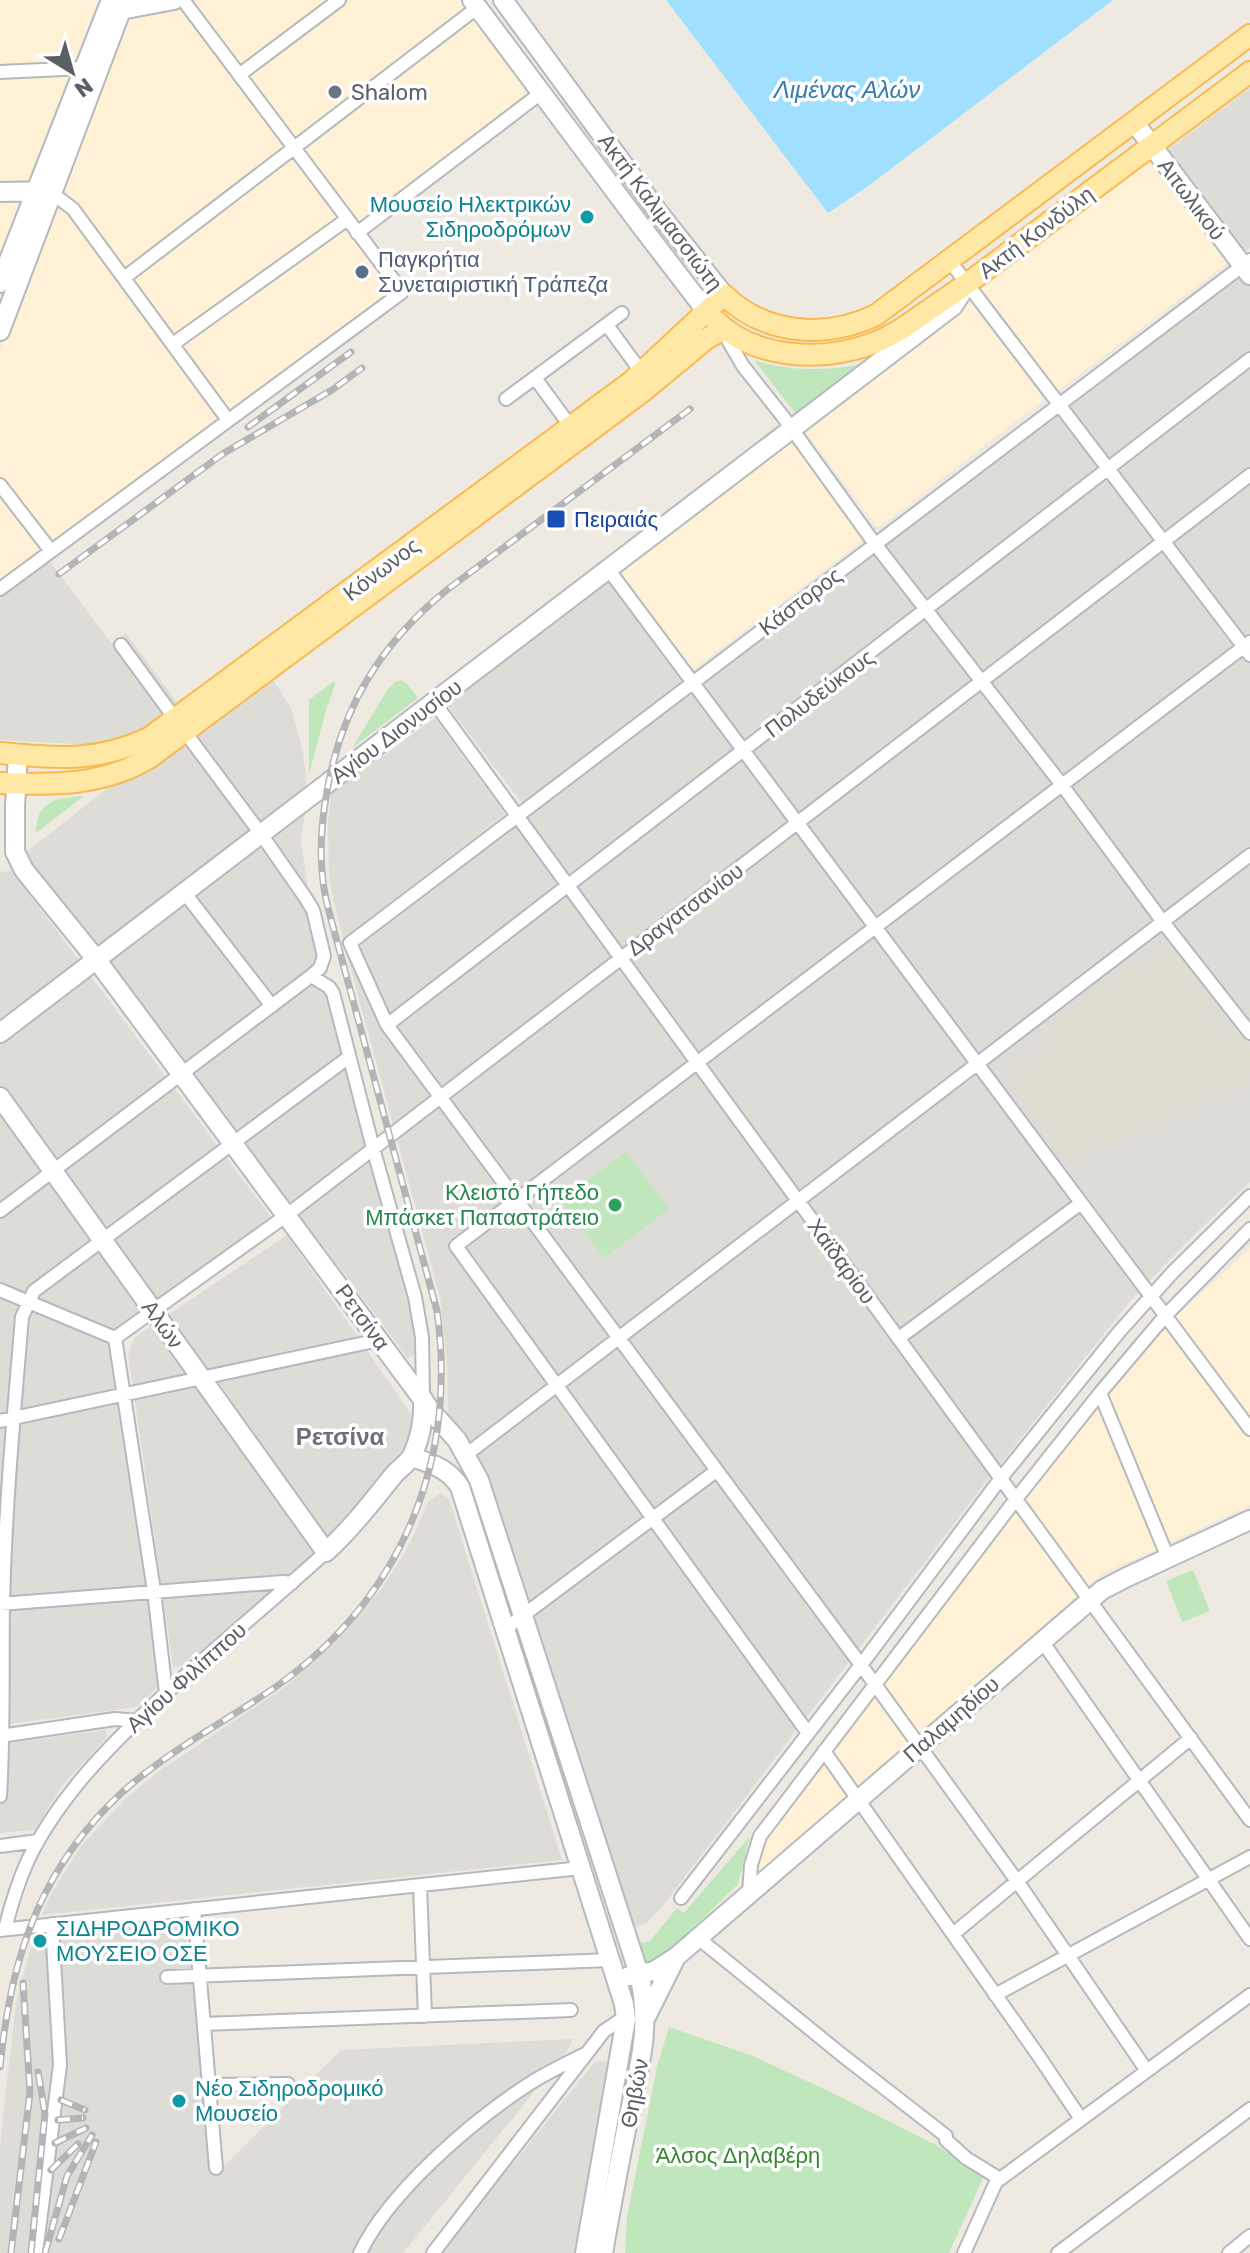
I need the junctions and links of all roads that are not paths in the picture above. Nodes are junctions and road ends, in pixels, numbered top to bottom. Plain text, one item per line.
1 (174, 0) edge
2 (183, 0) edge
3 (339, 0) edge
4 (503, 0) edge
5 (119, 3) edge
6 (475, 4) edge
7 (1250, 35) edge
8 (84, 68) junction
9 (0, 72) edge
10 (1250, 72) edge
11 (239, 75) junction
12 (541, 93) junction
13 (1134, 122) junction
14 (1151, 146) junction
15 (294, 148) junction
16 (0, 192) edge
17 (44, 192) junction
18 (346, 220) junction
19 (357, 233) junction
20 (949, 260) junction
21 (1248, 267) edge
22 (124, 278) junction
23 (0, 283) edge
24 (967, 283) junction
25 (724, 295) junction
26 (707, 312) junction
27 (622, 313) dead end
28 (607, 325) junction
29 (724, 329) junction
30 (0, 331) edge
31 (173, 344) junction
32 (1250, 359) edge
33 (642, 373) junction
34 (535, 378) junction
35 (506, 399) dead end
36 (1059, 404) junction
37 (228, 420) junction
38 (571, 427) junction
39 (792, 429) junction
40 (1109, 469) junction
41 (1250, 475) edge
42 (0, 485) edge
43 (1164, 541) junction
44 (875, 544) junction
45 (51, 551) junction
46 (608, 569) junction
47 (0, 589) edge
48 (927, 611) junction
49 (121, 645) dead end
50 (1248, 648) edge
51 (982, 681) junction
52 (693, 682) junction
53 (434, 702) junction
54 (181, 726) junction
55 (744, 749) junction
56 (9, 754) edge
57 (8, 784) edge
58 (1062, 785) junction
59 (517, 816) junction
60 (797, 823) junction
61 (261, 834) junction
62 (1249, 859) edge
63 (568, 885) junction
64 (184, 892) junction
65 (1163, 922) junction
66 (875, 927) junction
67 (621, 958) junction
68 (96, 959) junction
69 (311, 976) junction
70 (272, 1006) junction
71 (387, 1025) junction
72 (0, 1033) edge
73 (1250, 1033) edge
74 (349, 1057) junction
75 (697, 1062) junction
76 (977, 1064) junction
77 (182, 1074) junction
78 (0, 1097) edge
79 (440, 1097) junction
80 (233, 1143) junction
81 (373, 1148) junction
82 (53, 1171) junction
83 (1250, 1196) edge
84 (516, 1200) junction
85 (798, 1201) junction
86 (1081, 1203) junction
87 (0, 1211) edge
88 (287, 1215) junction
89 (1250, 1229) edge
90 (103, 1240) junction
91 (0, 1290) edge
92 (1150, 1296) junction
93 (28, 1302) junction
94 (153, 1311) junction
95 (1165, 1316) junction
96 (115, 1338) junction
97 (899, 1338) junction
98 (618, 1339) junction
99 (379, 1340) junction
100 (202, 1378) junction
101 (557, 1385) junction
102 (1100, 1393) junction
103 (124, 1394) junction
104 (423, 1399) junction
105 (7, 1419) edge
106 (1250, 1429) edge
107 (467, 1454) junction
108 (412, 1457) junction
109 (716, 1471) junction
110 (1001, 1478) junction
111 (1016, 1499) junction
112 (653, 1519) junction
113 (1250, 1520) edge
114 (326, 1552) junction
115 (1168, 1558) junction
116 (292, 1583) junction
117 (154, 1591) junction
118 (1089, 1600) junction
119 (2, 1604) edge
120 (523, 1616) junction
121 (505, 1629) junction
122 (1042, 1641) junction
123 (861, 1665) junction
124 (876, 1686) junction
125 (166, 1693) junction
126 (137, 1721) junction
127 (808, 1733) junction
128 (2, 1736) edge
129 (1191, 1738) junction
130 (919, 1746) junction
131 (824, 1751) junction
132 (1139, 1779) junction
133 (0, 1796) edge
134 (858, 1799) junction
135 (1248, 1811) edge
136 (38, 1841) junction
137 (0, 1846) edge
138 (1250, 1857) edge
139 (581, 1868) junction
140 (1208, 1878) junction
141 (1017, 1881) junction
142 (420, 1886) junction
143 (749, 1893) junction
144 (681, 1898) dead end
145 (194, 1909) junction
146 (52, 1924) junction
147 (2, 1929) edge
148 (953, 1934) junction
149 (626, 1935) joint
150 (697, 1937) junction
151 (1250, 1939) edge
152 (1068, 1955) junction
153 (676, 1957) junction
154 (423, 1968) junction
155 (614, 1969) junction
156 (639, 1974) junction
157 (200, 1976) junction
158 (167, 1977) dead end
159 (995, 1995) junction
160 (1250, 1995) edge
161 (571, 2010) dead end
162 (425, 2016) junction
163 (646, 2017) junction
164 (626, 2019) junction
165 (204, 2024) junction
166 (586, 2053) junction
167 (1147, 2071) junction
168 (288, 2084) dead end
169 (209, 2085) junction
170 (1250, 2109) edge
171 (1081, 2119) junction
172 (216, 2168) dead end
173 (1000, 2179) junction
174 (1250, 2236) edge
175 (36, 2253) edge
176 (360, 2253) edge
177 (433, 2253) edge
178 (585, 2253) edge
179 (603, 2253) edge
180 (964, 2253) edge
181 (1058, 2253) edge
182 (1229, 2253) edge

1 - 5 main road
2 - 11 street
3 - 11 street
4 - 25 main road, Ακτή Καλιμασσιώτη
5 - 8 main road
5 - 17 main road
6 - 12 main road, Ακτή Καλιμασσιώτη
6 - 15 street
7 - 13 main road, Ακτή Κονδύλη
8 - 9 street
8 - 17 main road
10 - 14 main road, Ακτή Κονδύλη
11 - 15 street
12 - 19 street
12 - 26 main road, Ακτή Καλιμασσιώτη
13 - 14 main road, Αιτωλικού
13 - 20 main road, Ακτή Κονδύλη
14 - 21 main road, Αιτωλικού
14 - 24 main road, Ακτή Κονδύλη
15 - 18 street
15 - 22 street
16 - 17 main road
17 - 22 street
17 - 23 main road
17 - 30 main road
18 - 19 street
18 - 31 street
19 - 37 street
20 - 24 street
20 - 25 main road, Ακτή Καλιμασσιώτη
21 - 36 street, Κάστορος
22 - 31 street
24 - 29 main road, Ακτή Καλιμασσιώτη
24 - 36 street
24 - 39 main road, Ακτή Κονδύλη
25 - 26 main road, Κόνωνος
26 - 29 main road, Ακτή Καλιμασσιώτη
26 - 33 main road, Κόνωνος
27 - 28 street
28 - 33 street
28 - 34 street
29 - 39 street
29 - 54 main road, Κόνωνος
31 - 37 street
32 - 40 street, Πολυδεύκους
33 - 38 main road, Κόνωνος
34 - 35 street
34 - 38 street
36 - 40 street
36 - 44 street, Κάστορος
37 - 45 street
38 - 54 main road, Κόνωνος
39 - 44 street
39 - 46 main road, Αγίου Διονυσίου
40 - 43 street
40 - 48 street, Πολυδεύκους
41 - 43 street, Δραγατσανίου
42 - 45 street
43 - 50 street
43 - 51 street, Δραγατσανίου
44 - 48 street
44 - 52 street, Κάστορος
45 - 47 street
46 - 52 street
46 - 53 main road, Αγίου Διονυσίου
48 - 51 street
48 - 55 street, Πολυδεύκους
49 - 54 street
50 - 58 street
51 - 58 street
51 - 60 street, Δραγατσανίου
52 - 55 street
52 - 59 street, Κάστορος
53 - 59 street, Χαϊδαρίου
53 - 61 main road, Αγίου Διονυσίου
54 - 56 main road, Κόνωνος
54 - 57 main road, Κόνωνος
54 - 61 street
55 - 60 street
55 - 63 street, Πολυδεύκους
56 - 57 main road, Ρετσίνα
57 - 68 main road, Ρετσίνα
58 - 65 street
58 - 66 street
59 - 63 street, Χαϊδαρίου
59 - 71 street, Κάστορος
60 - 66 street
60 - 67 street, Δραγατσανίου
61 - 64 main road, Αγίου Διονυσίου
61 - 69 street
62 - 65 street
63 - 67 street, Χαϊδαρίου
63 - 71 street, Πολυδεύκους
64 - 68 main road, Αγίου Διονυσίου
64 - 70 street
65 - 73 street
65 - 76 street
66 - 75 street
66 - 76 street
67 - 75 street, Χαϊδαρίου
67 - 79 street, Δραγατσανίου
68 - 72 main road, Αγίου Διονυσίου
68 - 77 main road, Ρετσίνα
69 - 70 street
69 - 74 street
70 - 77 street
71 - 79 street
74 - 80 street
74 - 81 street
75 - 84 street
75 - 85 street, Χαϊδαρίου
76 - 85 street
76 - 86 street
77 - 80 main road, Ρετσίνα
77 - 82 street
78 - 82 main road, Αλών
79 - 81 street, Δραγατσανίου
79 - 84 street
80 - 88 main road, Ρετσίνα
80 - 90 street
81 - 88 street, Δραγατσανίου
81 - 104 street
82 - 87 street
82 - 90 main road, Αλών
83 - 92 street
84 - 98 street
84 - 101 street
85 - 97 street, Χαϊδαρίου
85 - 98 street
86 - 92 street
86 - 97 street
88 - 94 street, Δραγατσανίου
88 - 99 main road, Ρετσίνα
89 - 95 street
90 - 93 street
90 - 94 main road, Αλών
91 - 93 street
92 - 95 street
92 - 110 street
93 - 96 street
93 - 105 street
94 - 96 street, Δραγατσανίου
94 - 100 main road, Αλών
95 - 102 street
95 - 106 street
96 - 103 street
97 - 110 street, Χαϊδαρίου
98 - 101 street
98 - 109 street
99 - 100 street
99 - 104 main road, Ρετσίνα
100 - 103 street
100 - 114 main road, Αλών
101 - 107 street
101 - 112 street
102 - 111 street
102 - 115 street
103 - 105 street
103 - 117 street
104 - 107 main road, Ρετσίνα
104 - 108 main road
105 - 119 street
107 - 120 main road, Ρετσίνα
108 - 114 main road, Αγίου Φιλίππου
108 - 121 main road
109 - 112 street
109 - 123 street
110 - 111 street, Χαϊδαρίου
110 - 123 street
111 - 118 street, Χαϊδαρίου
111 - 124 street
112 - 120 street
112 - 127 street
113 - 115 main road, Παλαμηδίου
114 - 116 street, Αγίου Φιλίππου
115 - 118 main road, Παλαμηδίου
116 - 117 street
116 - 125 street, Αγίου Φιλίππου
117 - 119 street
117 - 125 street
118 - 122 main road, Παλαμηδίου
118 - 129 street, Χαϊδαρίου
119 - 128 street
120 - 121 street
120 - 149 main road, Ρετσίνα
121 - 139 main road
122 - 130 main road, Παλαμηδίου
122 - 132 street
123 - 124 street
123 - 127 street
124 - 130 street
124 - 131 street
125 - 126 street, Αγίου Φιλίππου
126 - 128 street
126 - 136 street, Αγίου Φιλίππου
127 - 144 street
128 - 133 street
129 - 132 street
129 - 135 street, Χαϊδαρίου
130 - 134 main road, Παλαμηδίου
130 - 141 street
131 - 134 street
131 - 143 street
132 - 140 street
132 - 141 street
134 - 143 main road, Παλαμηδίου
134 - 148 street
136 - 137 street
136 - 147 street, Αγίου Φιλίππου
138 - 140 street
139 - 142 street
139 - 155 main road
140 - 151 street
140 - 152 street
141 - 148 street
141 - 152 street
142 - 145 street
142 - 154 street
143 - 150 main road, Παλαμηδίου
145 - 146 street
145 - 157 street
146 - 147 street
146 - 175 street
148 - 159 street
149 - 156 main road, Θηβών
150 - 153 main road, Παλαμηδίου
150 - 173 street
152 - 159 street
152 - 167 street
153 - 156 main road, Παλαμηδίου
153 - 163 main road, Παλαμηδίου
154 - 155 street
154 - 157 street
154 - 162 street
155 - 156 main road, Παλαμηδίου
155 - 164 main road, Θηβών
156 - 163 main road, Θηβών
157 - 158 street
157 - 165 street
159 - 171 street
160 - 167 street
161 - 162 street
162 - 165 street
163 - 164 street
163 - 179 main road, Θηβών
164 - 166 street
164 - 178 main road, Θηβών
165 - 169 street
166 - 176 street
166 - 177 street
167 - 171 street
168 - 169 street
169 - 172 street
170 - 181 street
171 - 173 street
173 - 180 street
174 - 182 street

